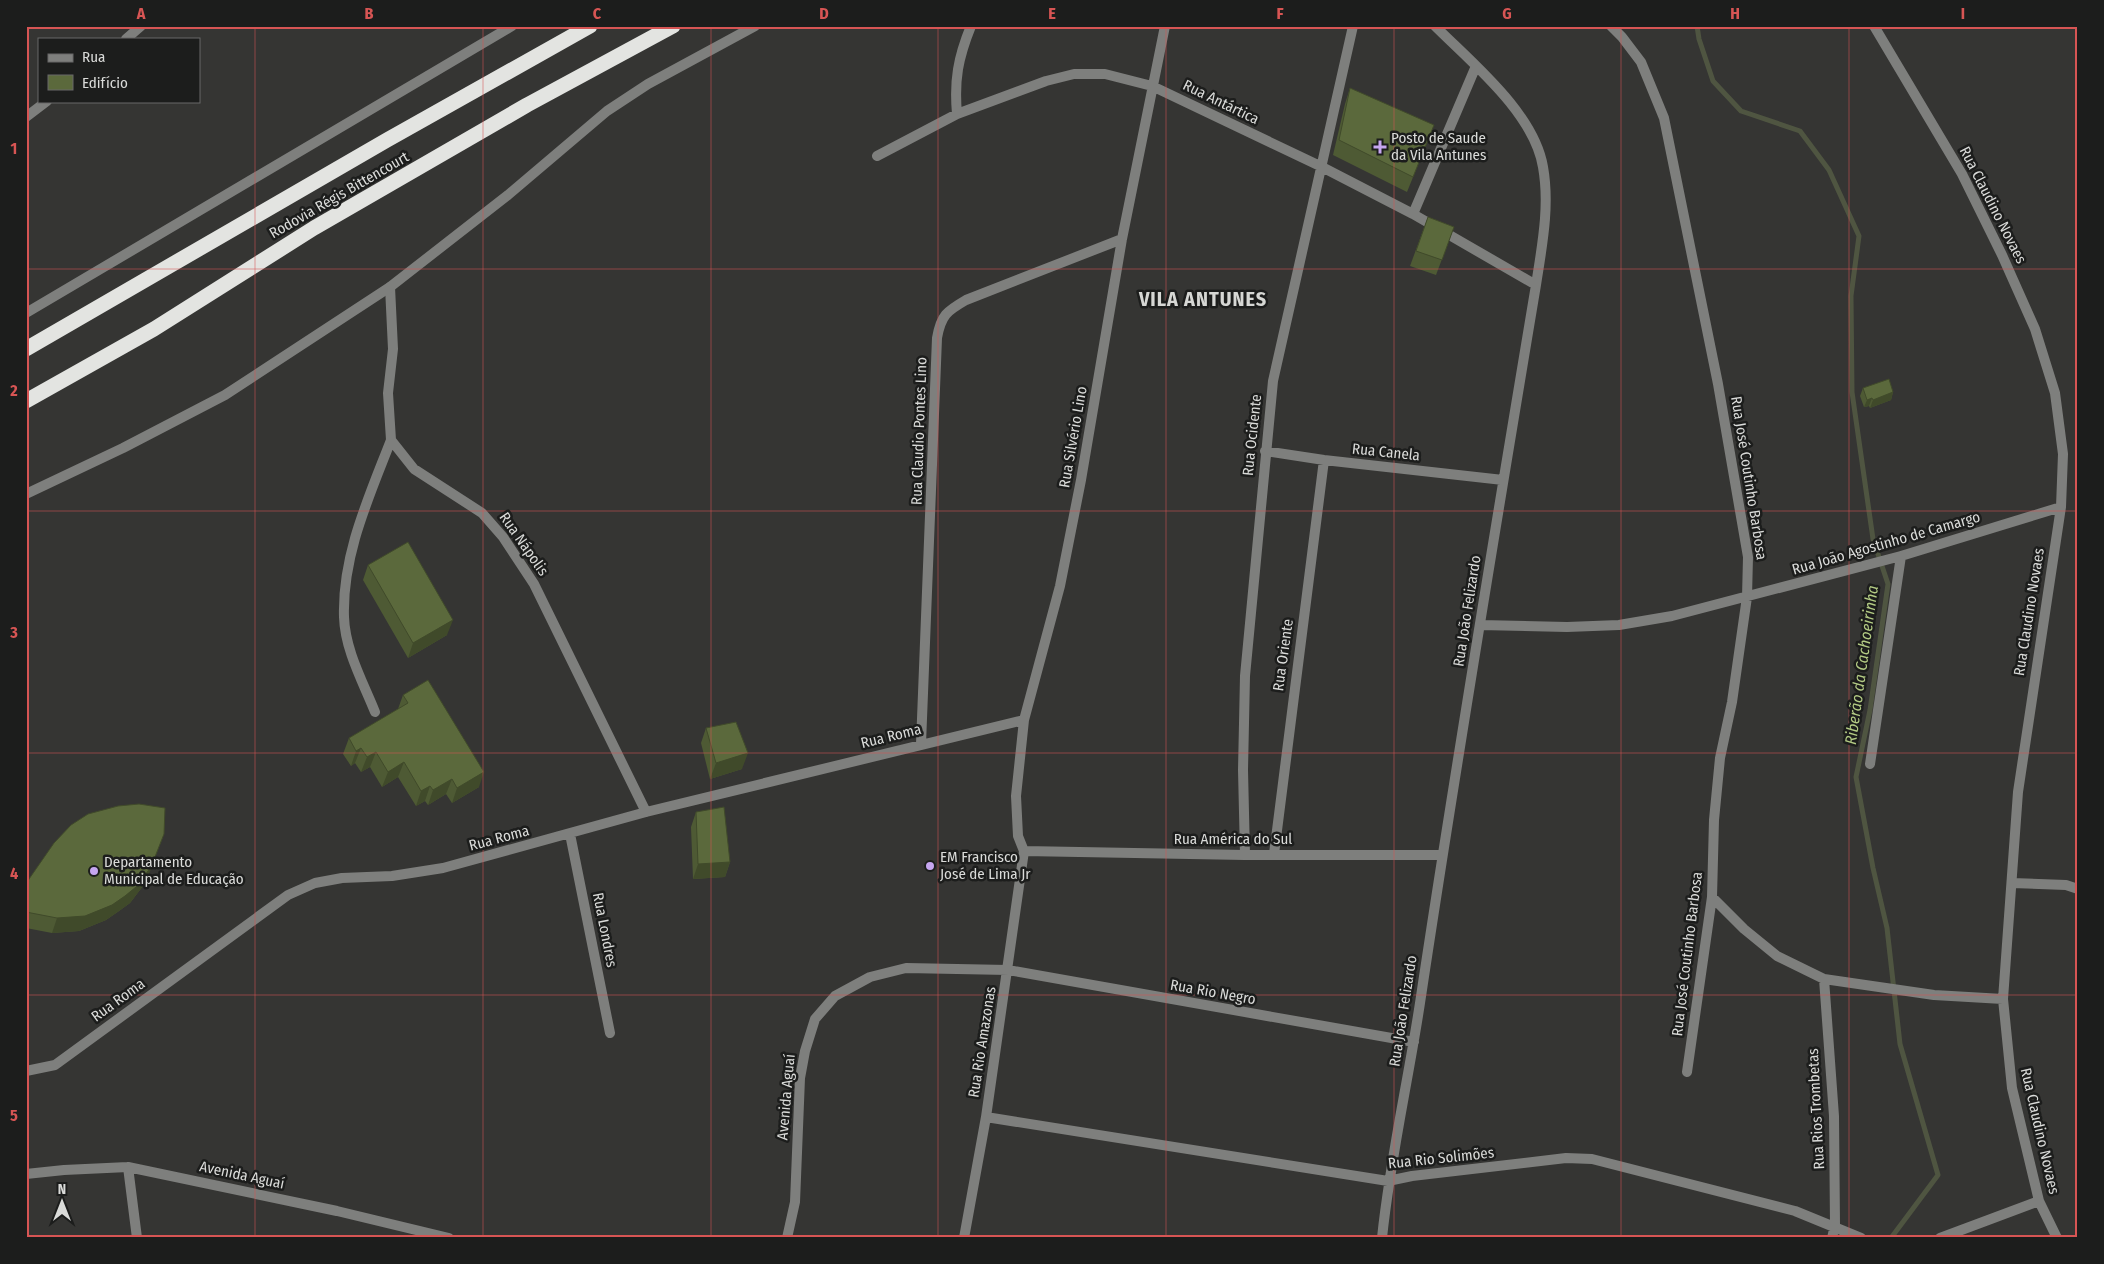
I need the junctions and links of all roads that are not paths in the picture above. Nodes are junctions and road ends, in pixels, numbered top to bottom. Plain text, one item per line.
1 (142, 26) edge
2 (512, 26) edge
3 (590, 26) edge
4 (673, 26) edge
5 (754, 26) edge
6 (971, 26) edge
7 (1165, 26) edge
8 (1353, 26) edge
9 (1435, 26) edge
10 (1610, 26) edge
11 (1874, 26) edge
12 (127, 38) edge
13 (1476, 66) junction
14 (1152, 86) junction
15 (46, 102) edge
16 (957, 114) junction
17 (26, 118) edge
18 (877, 156) dead end
19 (1320, 166) junction
20 (1413, 214) junction
21 (1122, 239) junction
22 (1536, 285) junction
23 (390, 287) junction
24 (26, 313) edge
25 (26, 349) edge
26 (26, 401) edge
27 (391, 440) junction
28 (1265, 451) junction
29 (1324, 460) junction
30 (1503, 480) junction
31 (26, 494) edge
32 (2061, 507) junction
33 (1901, 556) junction
34 (1747, 597) junction
35 (1480, 625) junction
36 (375, 712) dead end
37 (1024, 720) junction
38 (921, 744) junction
39 (1870, 764) dead end
40 (646, 812) junction
41 (570, 834) junction
42 (1024, 851) junction
43 (1274, 854) junction
44 (1442, 854) junction
45 (1245, 855) junction
46 (2012, 883) junction
47 (2078, 889) edge
48 (1712, 897) junction
49 (1008, 970) junction
50 (1824, 979) junction
51 (2003, 999) junction
52 (610, 1033) dead end
53 (1414, 1042) junction
54 (26, 1071) edge
55 (1687, 1072) dead end
56 (986, 1117) junction
57 (128, 1167) junction
58 (26, 1174) edge
59 (1388, 1181) junction
60 (2039, 1201) junction
61 (1835, 1225) junction
62 (137, 1238) edge
63 (449, 1238) edge
64 (787, 1238) edge
65 (964, 1238) edge
66 (1382, 1238) edge
67 (1832, 1238) edge
68 (1861, 1238) edge
69 (1940, 1238) edge
70 (2057, 1238) edge

1 - 12 street
2 - 24 street
3 - 25 highway, Rodovia Régis Bittencourt
4 - 26 highway, Rodovia Régis Bittencourt
5 - 23 street
6 - 16 street
7 - 14 street, Rua Silvério Lino
8 - 19 street, Rua Ocidente
9 - 13 street, Rua João Felizardo
10 - 34 street, Rua José Coutinho Barbosa
11 - 32 street, Rua Claudino Novaes
13 - 20 street
13 - 22 street, Rua João Felizardo
14 - 16 street, Rua Antártica
14 - 19 street, Rua Antártica
14 - 21 street, Rua Silvério Lino
15 - 17 street
16 - 18 street, Rua Antártica
19 - 20 street, Rua Antártica
19 - 28 street, Rua Ocidente
20 - 22 street, Rua Antártica
21 - 37 street, Rua Silvério Lino
21 - 38 street, Rua Claudio Pontes Lino
22 - 30 street, Rua João Felizardo
23 - 27 street
23 - 31 street
27 - 36 street
27 - 40 street, Rua Nápolis
28 - 29 street, Rua Canela
28 - 45 street, Rua Ocidente
29 - 30 street, Rua Canela
29 - 43 street, Rua Oriente
30 - 35 street, Rua João Felizardo
32 - 33 street, Rua João Agostinho de Camargo
32 - 46 street, Rua Claudino Novaes
33 - 34 street, Rua João Agostinho de Camargo
33 - 39 street
34 - 35 street, Rua João Agostinho de Camargo
34 - 48 street, Rua José Coutinho Barbosa
35 - 44 street, Rua João Felizardo
37 - 38 street, Rua Roma
37 - 42 street, Rua Silvério Lino
38 - 40 street, Rua Roma
40 - 41 street, Rua Roma
41 - 52 street, Rua Londres
41 - 54 street, Rua Roma
42 - 45 street, Rua América do Sul
42 - 49 street, Rua Rio Amazonas
43 - 44 street, Rua América do Sul
43 - 45 street, Rua América do Sul
44 - 53 street, Rua João Felizardo
46 - 47 street
46 - 51 street, Rua Claudino Novaes
48 - 50 street
48 - 55 street, Rua José Coutinho Barbosa
49 - 53 street, Rua Rio Negro
49 - 56 street, Rua Rio Amazonas
49 - 64 street, Avenida Aguaí
50 - 51 street
50 - 61 street, Rua Rios Trombetas
51 - 60 street, Rua Claudino Novaes
53 - 59 street, Rua João Felizardo
56 - 59 street, Rua Rio Solimões
56 - 65 street, Rua Rio Amazonas
57 - 58 street, Avenida Aguaí
57 - 62 street
57 - 63 street, Avenida Aguaí
59 - 61 street, Rua Rio Solimões
59 - 66 street, Rua João Felizardo
60 - 69 street
60 - 70 street, Rua Claudino Novaes
61 - 67 street, Rua Rios Trombetas
61 - 68 street, Rua Rio Solimões

